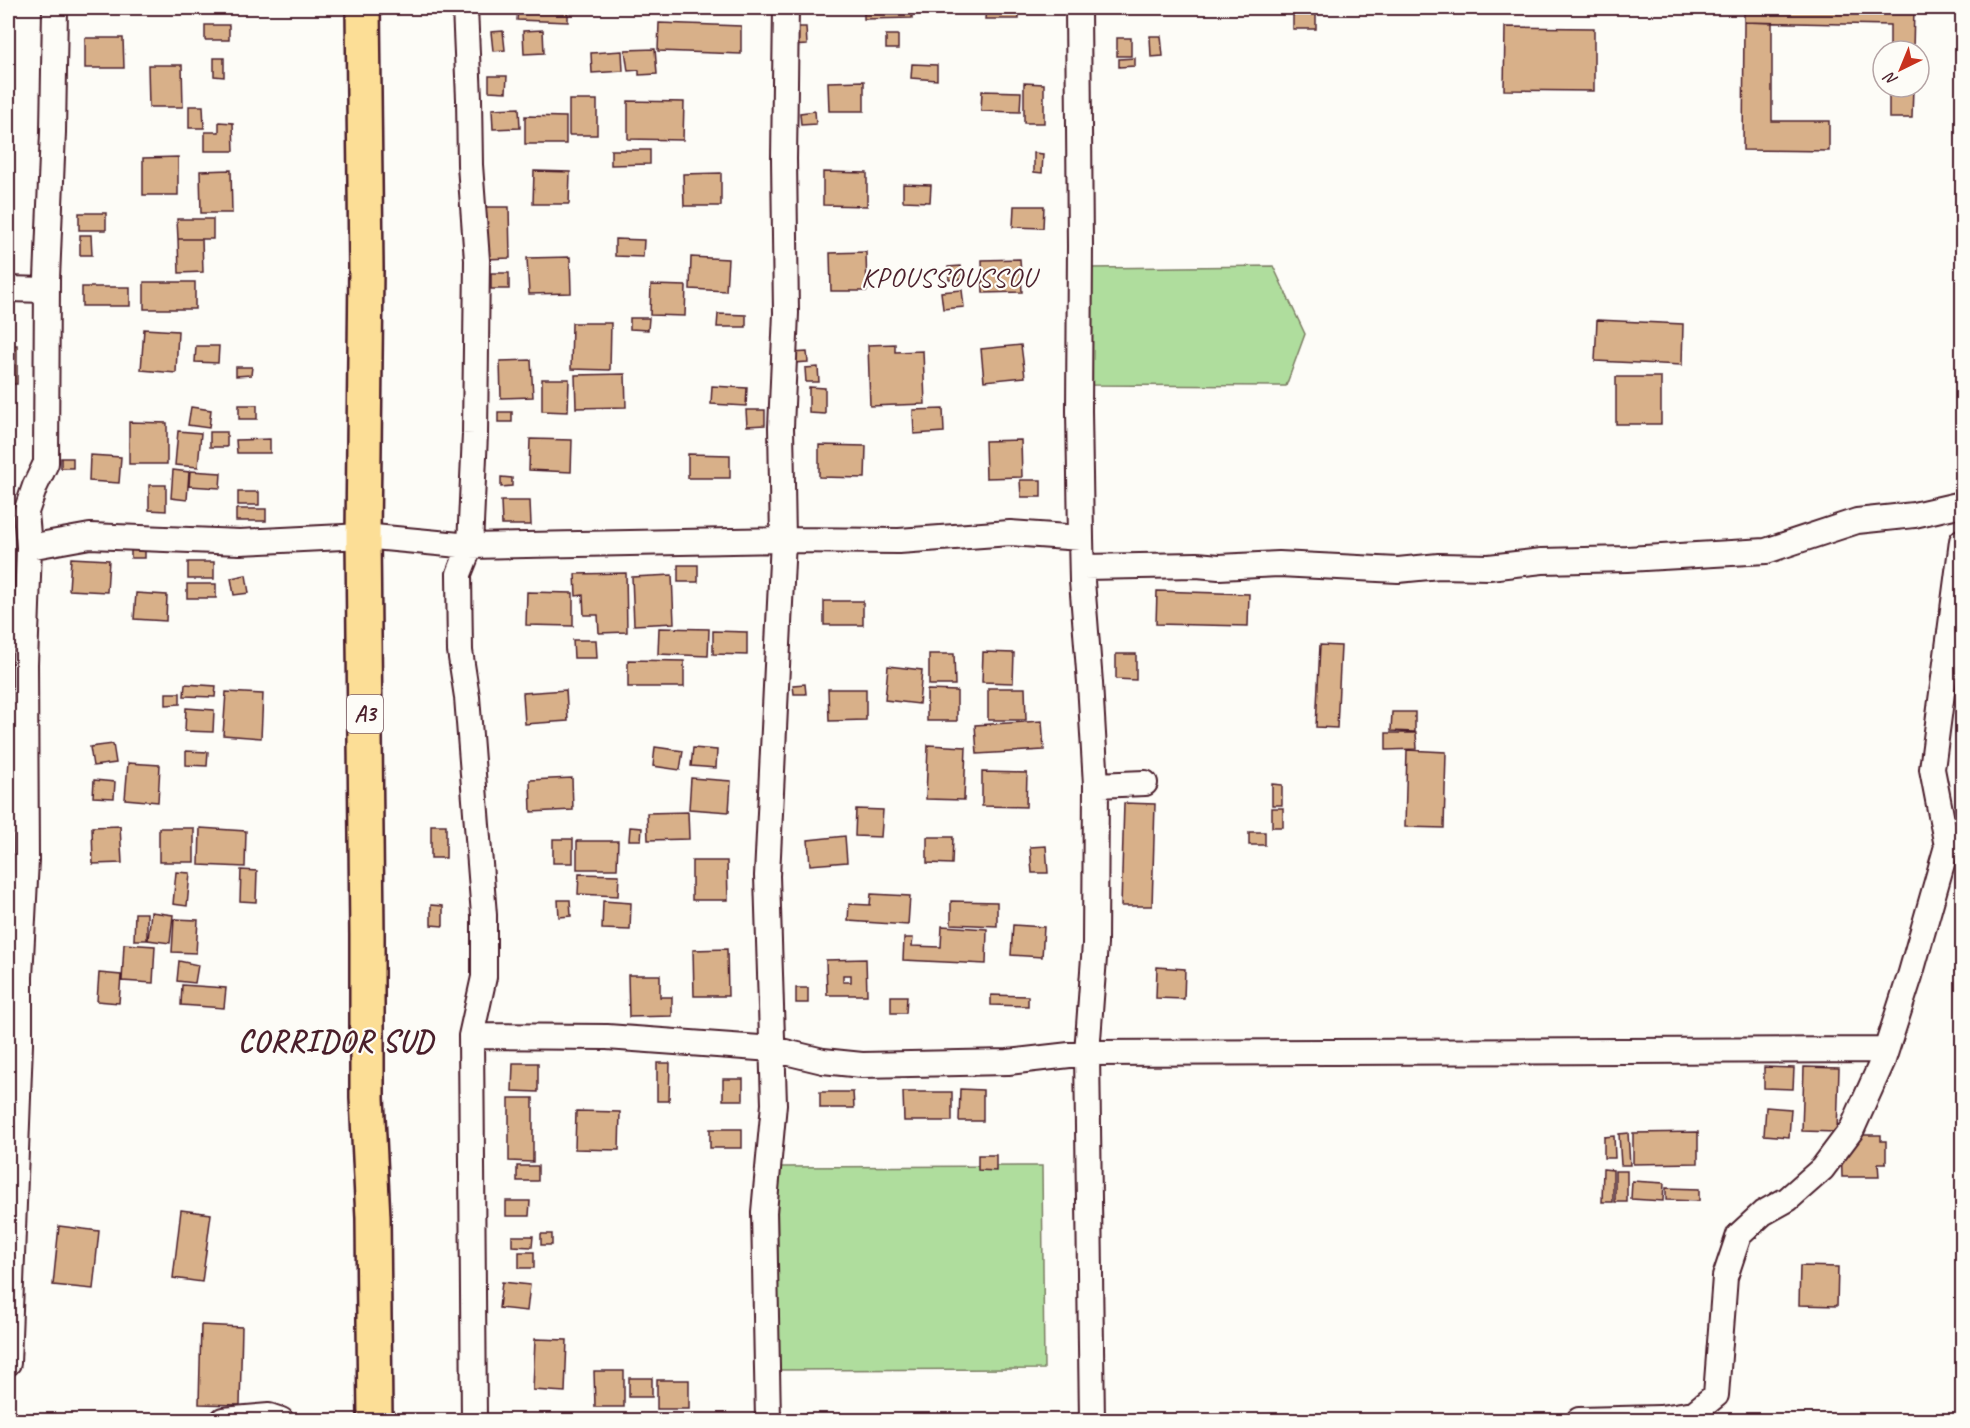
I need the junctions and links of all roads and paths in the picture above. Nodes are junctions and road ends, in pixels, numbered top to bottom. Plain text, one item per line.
1 (55, 8) edge
2 (363, 8) edge
3 (465, 8) edge
4 (786, 8) edge
5 (1078, 8) edge
6 (8, 289) edge
7 (46, 290) junction
8 (1962, 504) edge
9 (17, 512) edge
10 (363, 536) junction
11 (1081, 538) junction
12 (783, 540) junction
13 (1962, 541) edge
14 (470, 546) junction
15 (29, 547) junction
16 (1083, 567) junction
17 (1146, 783) dead end
18 (1095, 785) junction
19 (26, 821) junction
20 (8, 839) edge
21 (471, 1036) junction
22 (14, 1043) edge
23 (773, 1049) junction
24 (1886, 1050) junction
25 (1087, 1053) junction
26 (8, 1363) edge
27 (223, 1420) edge
28 (281, 1420) edge
29 (375, 1420) edge
30 (474, 1420) edge
31 (768, 1420) edge
32 (1092, 1420) edge
33 (1579, 1420) edge

1 - 7 street
2 - 10 highway, A3
3 - 14 street
4 - 12 street
5 - 11 street
6 - 7 street
7 - 9 street
8 - 16 street
9 - 15 street
10 - 14 street
10 - 15 street
10 - 29 highway, A3
11 - 12 street
11 - 16 street
12 - 14 street
12 - 23 street
13 - 24 street
14 - 21 street
15 - 19 street
16 - 18 street
17 - 18 street
18 - 25 street
19 - 20 street
19 - 22 street
21 - 23 street
21 - 30 street
22 - 26 street
23 - 25 street
23 - 31 street
24 - 25 street
24 - 33 street
25 - 32 street
27 - 28 street

